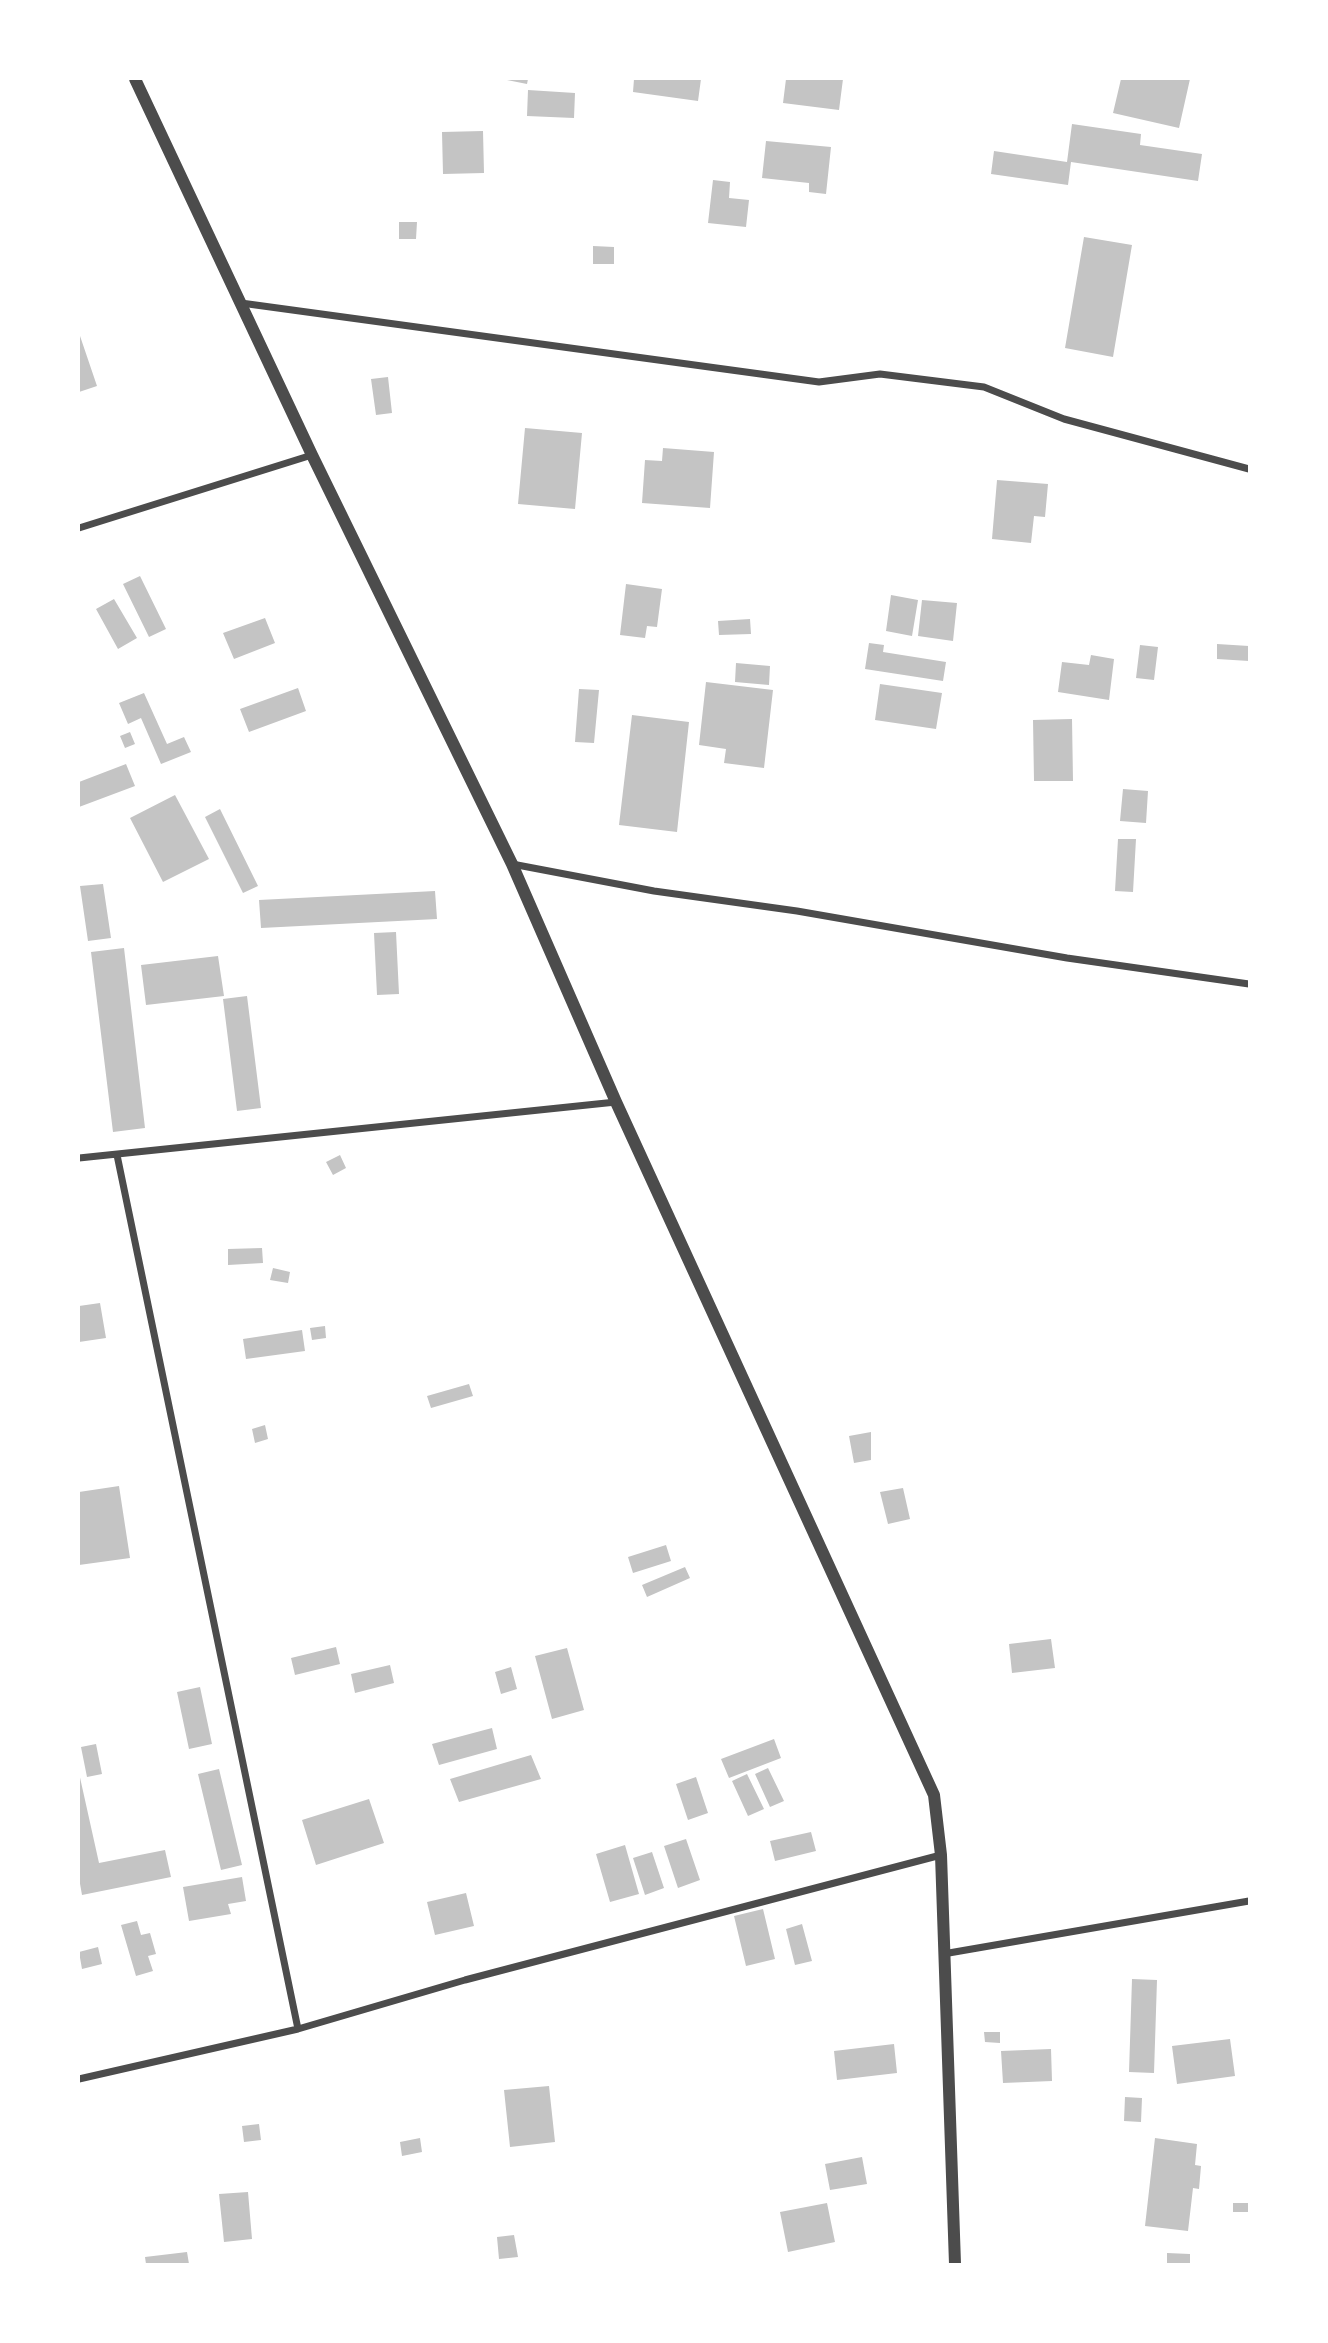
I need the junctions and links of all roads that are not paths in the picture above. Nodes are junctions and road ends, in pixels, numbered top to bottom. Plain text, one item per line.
1 (135, 79) edge
2 (240, 303) junction
3 (312, 455) junction
4 (1249, 470) edge
5 (79, 528) edge
6 (512, 864) junction
7 (1249, 984) edge
8 (617, 1102) junction
9 (117, 1155) junction
10 (79, 1158) edge
11 (941, 1855) junction
12 (1249, 1901) edge
13 (943, 1954) junction
14 (298, 2029) junction
15 (79, 2079) edge
16 (955, 2264) edge

1 - 2 street
2 - 3 street
2 - 4 street
3 - 5 street
3 - 6 street
6 - 7 street
6 - 8 street
8 - 9 street
8 - 11 street
9 - 10 street
9 - 14 street
11 - 13 street
11 - 14 street
12 - 13 street
13 - 16 street
14 - 15 street

